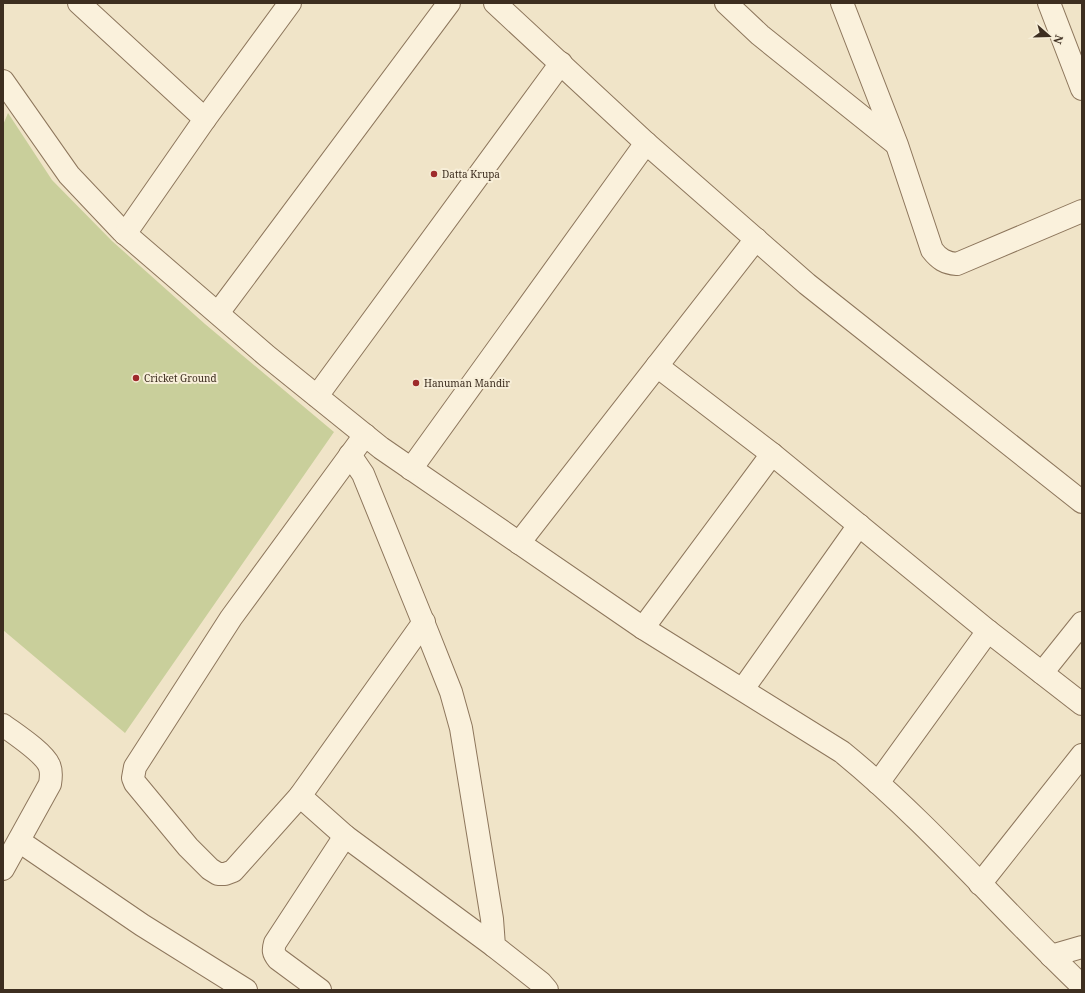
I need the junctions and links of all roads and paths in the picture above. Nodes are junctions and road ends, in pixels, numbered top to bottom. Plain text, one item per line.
1 (78, 3) edge
2 (450, 3) edge
3 (495, 3) edge
4 (726, 3) edge
5 (842, 3) edge
6 (1049, 3) edge
7 (279, 7) edge
8 (561, 63) junction
9 (3, 80) edge
10 (1082, 89) edge
11 (205, 119) junction
12 (646, 143) junction
13 (897, 145) junction
14 (1082, 211) edge
15 (125, 234) junction
16 (756, 239) junction
17 (218, 314) junction
18 (657, 366) junction
19 (317, 396) junction
20 (365, 435) junction
21 (772, 454) junction
22 (350, 455) junction
23 (411, 469) junction
24 (1082, 502) edge
25 (859, 525) junction
26 (519, 543) junction
27 (424, 622) junction
28 (1082, 623) edge
29 (644, 628) junction
30 (988, 631) junction
31 (1042, 673) junction
32 (743, 689) junction
33 (1082, 704) edge
34 (3, 725) edge
35 (1082, 755) edge
36 (878, 783) junction
37 (300, 796) junction
38 (345, 836) junction
39 (19, 840) junction
40 (3, 869) edge
41 (980, 884) junction
42 (494, 946) junction
43 (1082, 947) edge
44 (1051, 956) junction
45 (1082, 986) edge
46 (246, 990) edge
47 (320, 990) edge
48 (547, 990) edge

1 - 11 street
2 - 17 street
3 - 8 street
4 - 13 street
5 - 13 street
6 - 10 street
7 - 11 street
8 - 12 street
8 - 19 street
9 - 15 street
11 - 15 street
12 - 16 street
12 - 23 street
13 - 14 street
15 - 17 street
16 - 18 street
16 - 24 street
17 - 19 street
18 - 21 street
18 - 26 street
19 - 20 street
20 - 22 street
20 - 23 street
21 - 25 street
21 - 29 street
22 - 27 street
22 - 37 street
23 - 26 street
25 - 30 street
25 - 32 street
26 - 29 street
27 - 37 street
27 - 42 street
28 - 31 street
29 - 32 street
30 - 31 street
30 - 36 street
31 - 33 street
32 - 36 street
34 - 39 street
35 - 41 street
36 - 41 street
37 - 38 street
38 - 42 street
38 - 47 street
39 - 40 street
39 - 46 street
41 - 44 street
42 - 48 street
43 - 44 street
44 - 45 street

